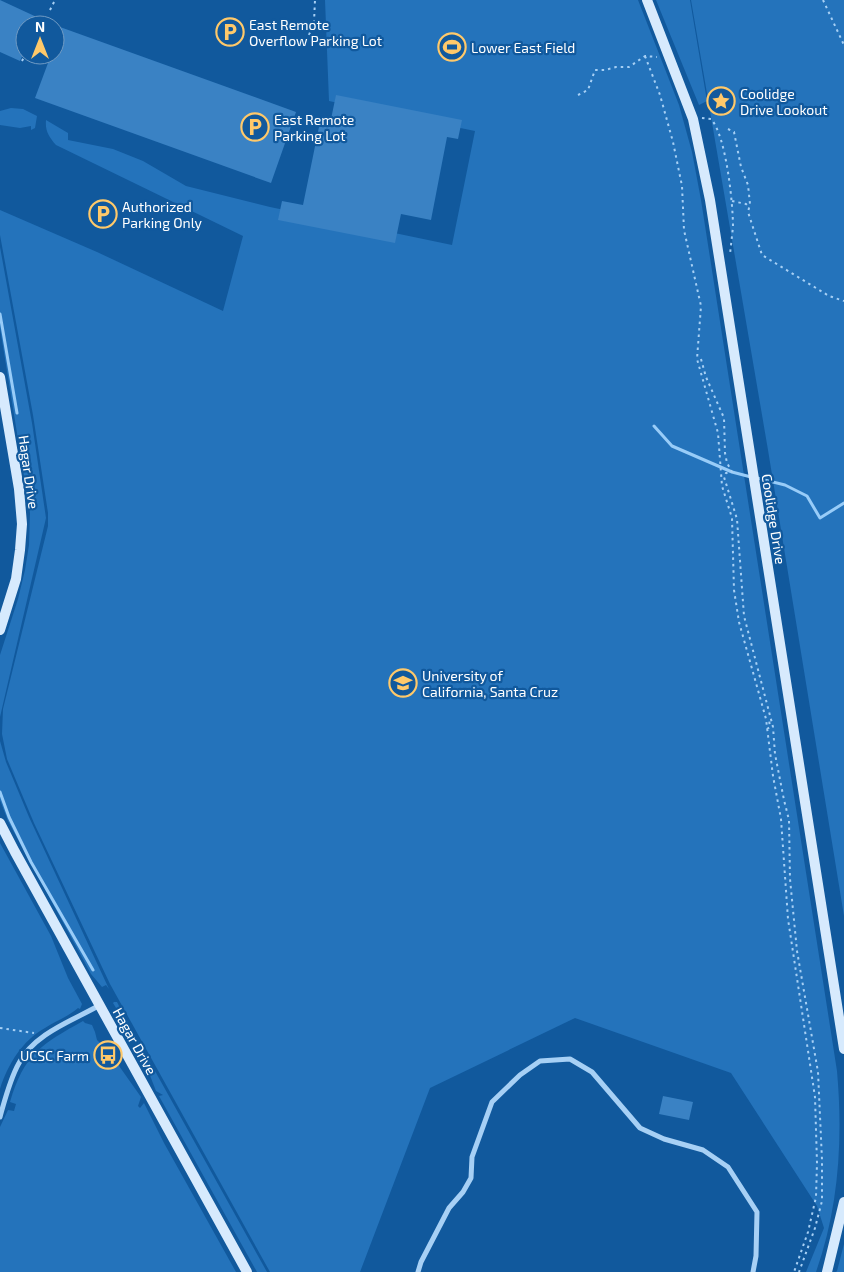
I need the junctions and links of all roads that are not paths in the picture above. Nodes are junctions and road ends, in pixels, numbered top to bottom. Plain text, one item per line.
1 (647, 0) edge
2 (0, 377) edge
3 (0, 630) edge
4 (0, 823) edge
5 (100, 1005) junction
6 (844, 1049) edge
7 (0, 1117) edge
8 (844, 1202) edge
9 (247, 1272) edge
10 (418, 1272) edge
11 (753, 1272) edge
12 (827, 1272) edge

1 - 6 street, Coolidge Drive
2 - 3 street, Hagar Drive
4 - 5 street, Hagar Drive
5 - 7 street
5 - 9 street, Hagar Drive
8 - 12 street
10 - 11 street

